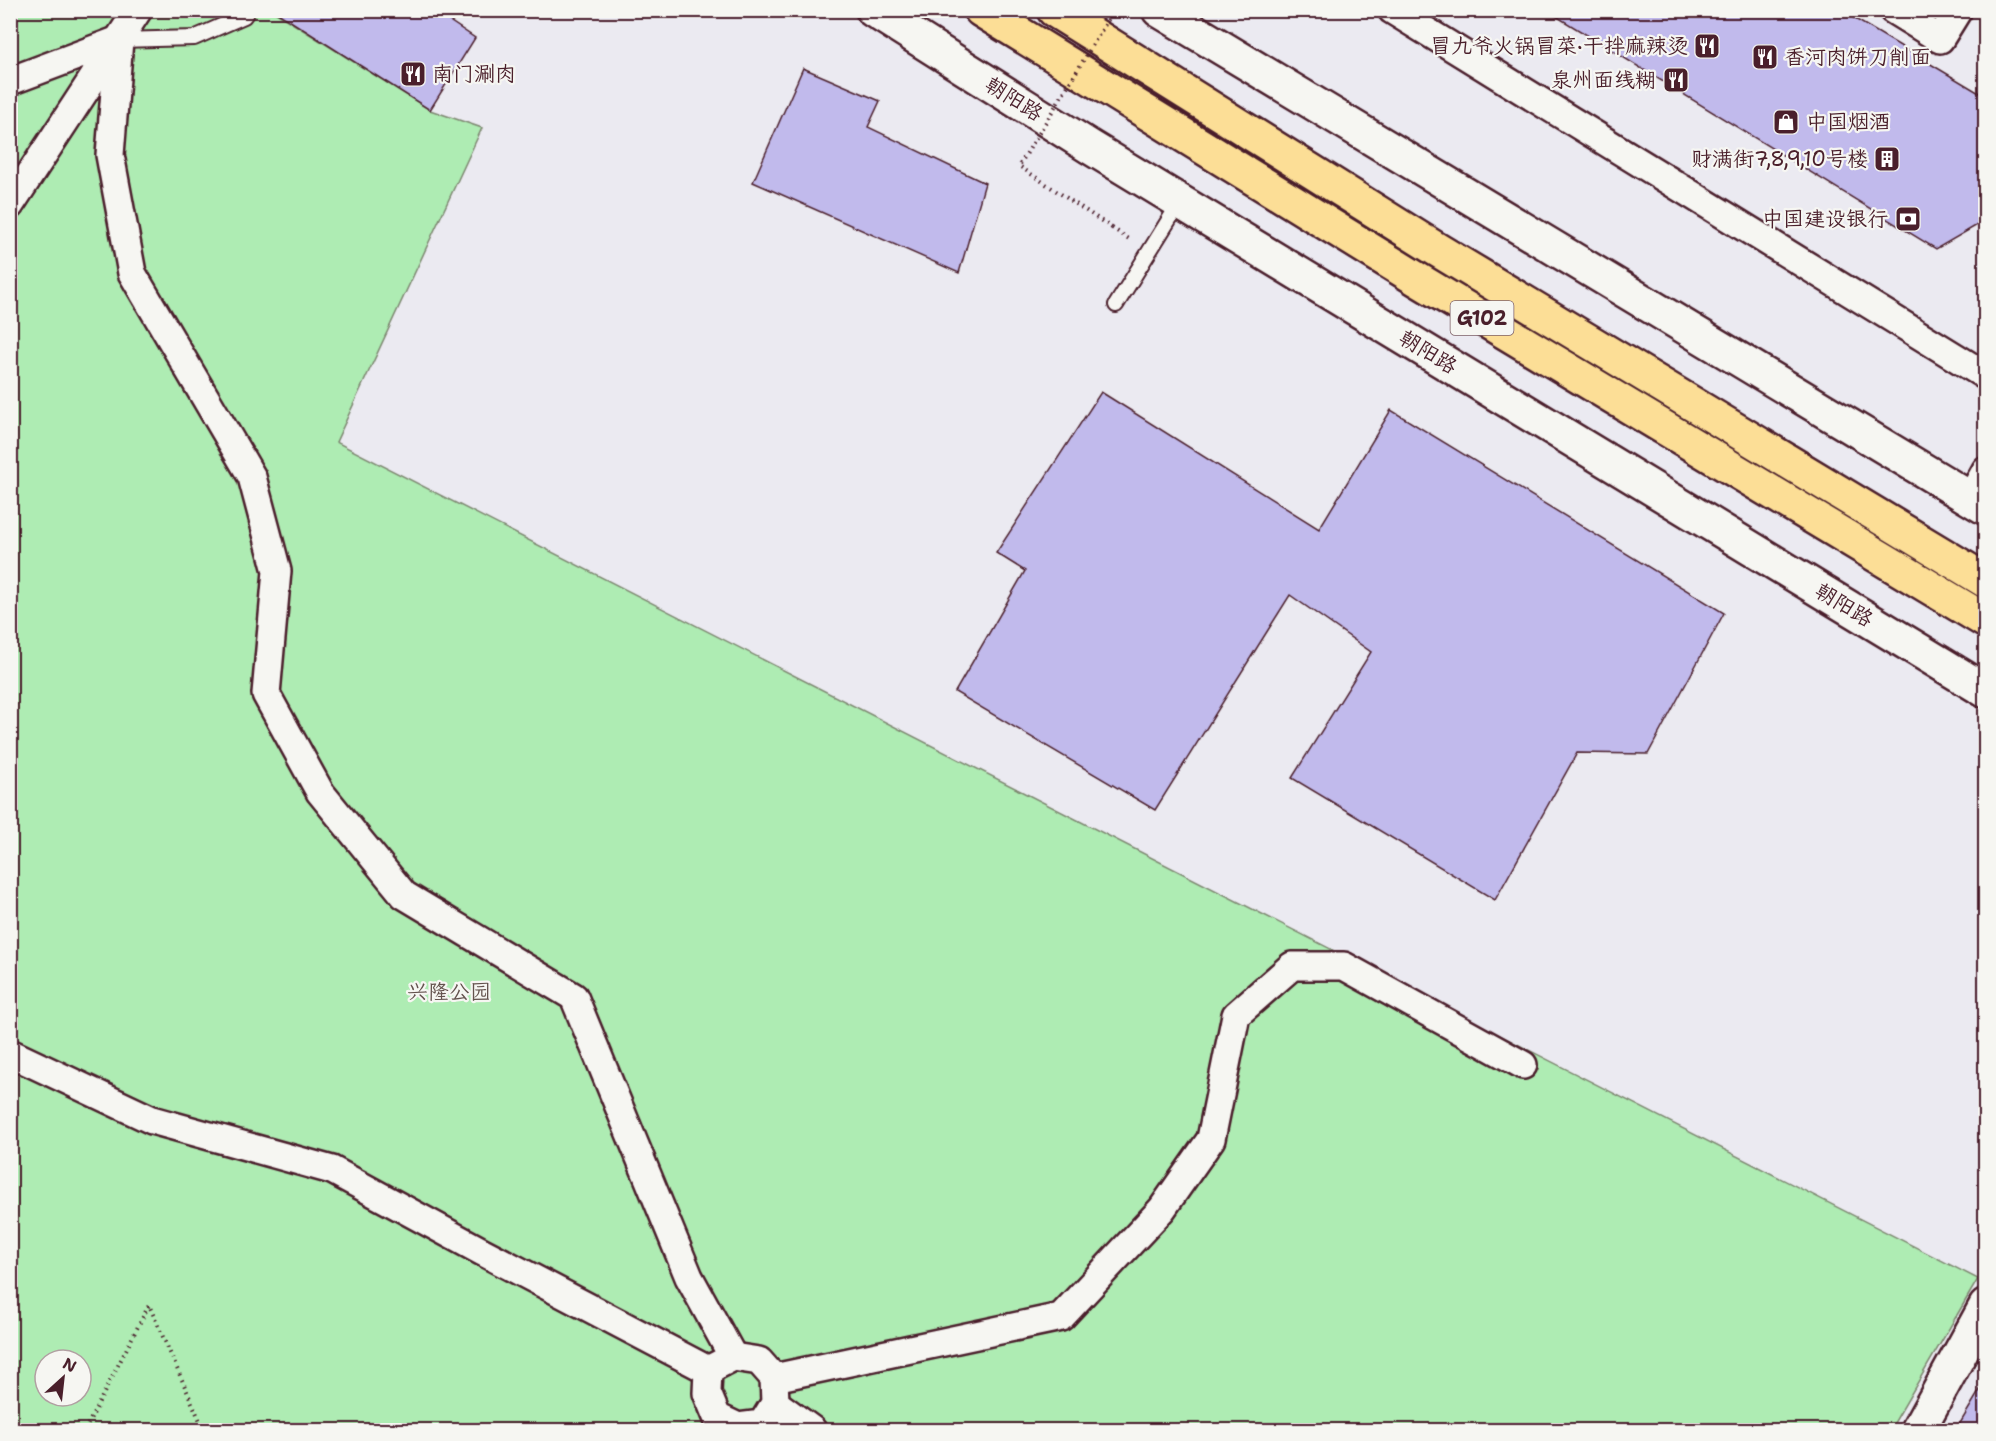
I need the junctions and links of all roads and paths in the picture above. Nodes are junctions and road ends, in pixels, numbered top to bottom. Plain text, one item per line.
1 (138, 10) edge
2 (248, 10) edge
3 (873, 10) edge
4 (981, 10) edge
5 (1054, 10) edge
6 (1114, 10) edge
7 (1160, 10) edge
8 (1392, 10) edge
9 (1893, 10) edge
10 (1958, 10) edge
11 (119, 40) junction
12 (10, 81) edge
13 (1180, 202) junction
14 (10, 205) edge
15 (1112, 228) dead end
16 (1116, 305) dead end
17 (1986, 376) edge
18 (1986, 470) edge
19 (1978, 504) edge
20 (1986, 581) edge
21 (1986, 621) edge
22 (1986, 691) edge
23 (10, 1053) edge
24 (1523, 1065) dead end
25 (1986, 1306) edge
26 (734, 1357) junction
27 (708, 1370) junction
28 (774, 1390) junction
29 (739, 1429) edge
30 (85, 1431) edge
31 (204, 1431) edge
32 (812, 1431) edge
33 (1917, 1431) edge

1 - 11 street
2 - 11 lane
3 - 13 street, 朝阳路
4 - 21 highway, G102
5 - 20 highway, G102
6 - 15 path, bridge
7 - 19 street
8 - 17 street
9 - 10 street
11 - 12 street
11 - 14 street
11 - 26 street
13 - 16 lane
13 - 22 street, 朝阳路
18 - 19 street
23 - 27 street
24 - 28 street
25 - 33 street
26 - 27 street
26 - 28 street
27 - 29 street
28 - 29 street
28 - 32 street
30 - 31 path

